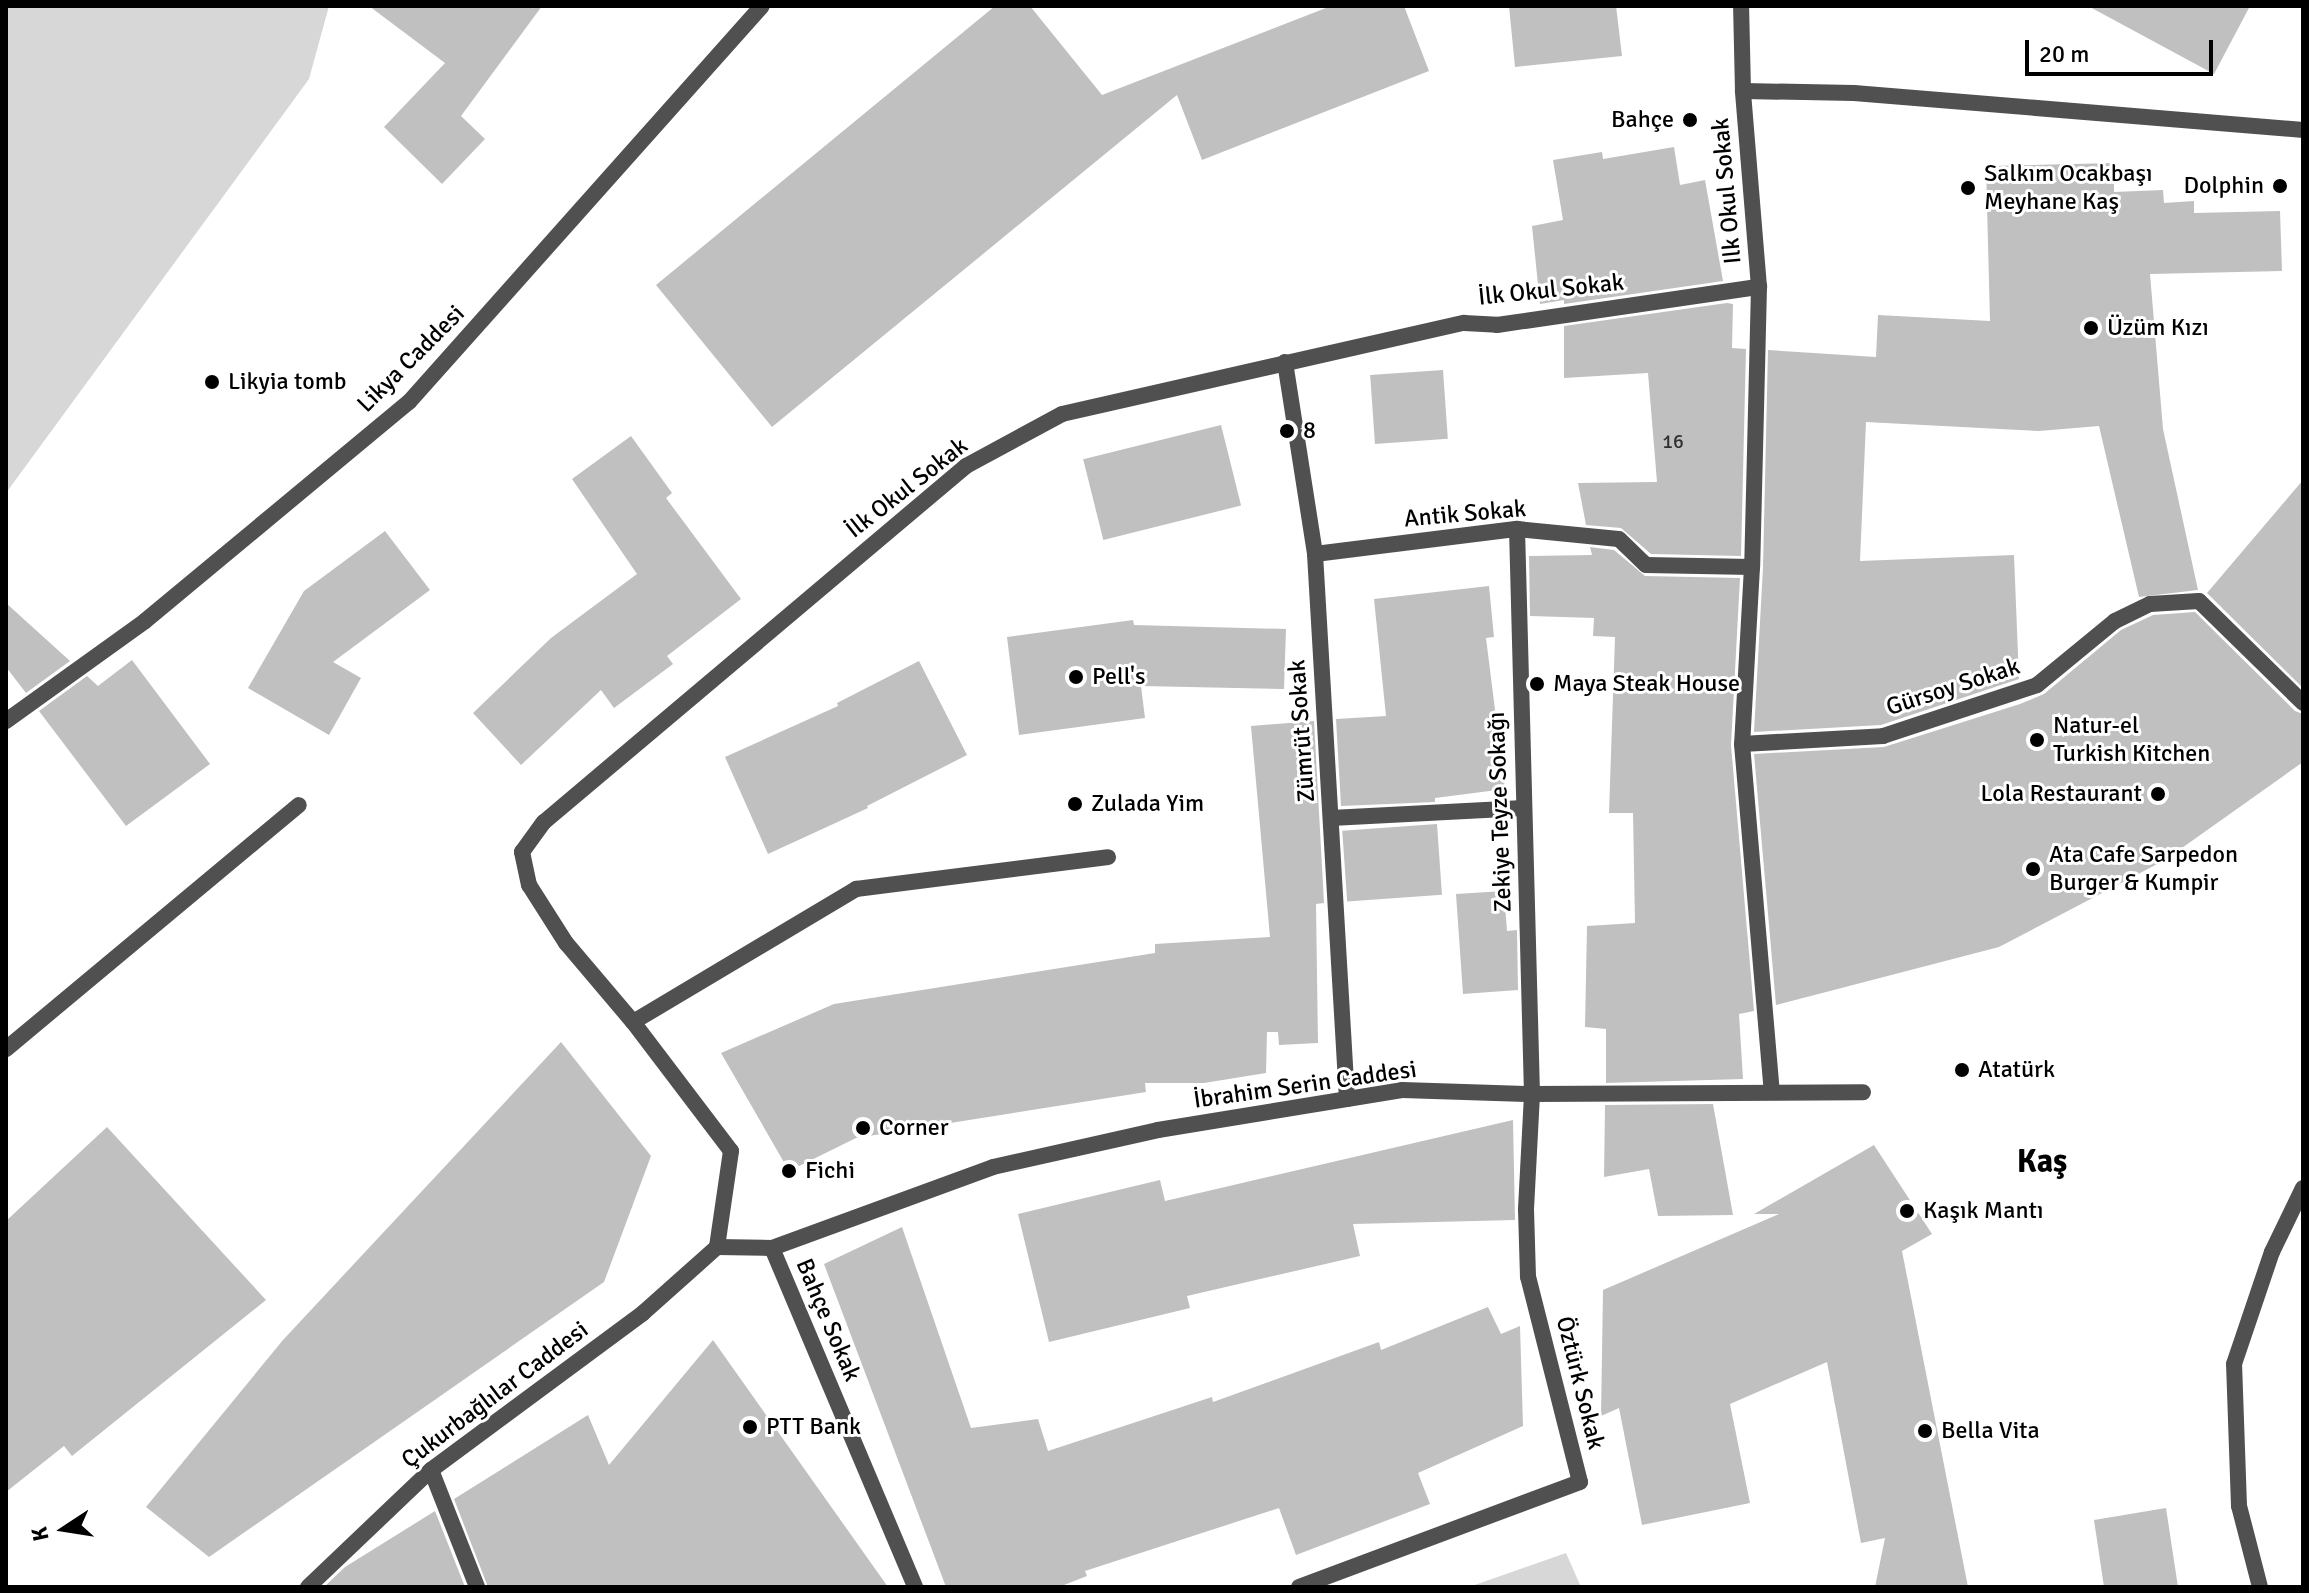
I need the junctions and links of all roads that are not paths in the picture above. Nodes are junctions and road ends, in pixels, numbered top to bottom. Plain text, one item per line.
1 (762, 6) edge
2 (1741, 6) edge
3 (1743, 91) junction
4 (2303, 130) edge
5 (1759, 287) junction
6 (1285, 362) junction
7 (1517, 529) junction
8 (1315, 554) junction
9 (1752, 567) junction
10 (2303, 703) edge
11 (6, 721) edge
12 (1742, 744) junction
13 (299, 805) dead end
14 (1524, 808) junction
15 (1331, 818) junction
16 (1108, 857) dead end
17 (633, 1022) junction
18 (6, 1049) edge
19 (1772, 1092) junction
20 (1863, 1092) dead end
21 (1532, 1094) junction
22 (1347, 1099) junction
23 (2303, 1188) edge
24 (717, 1247) junction
25 (772, 1248) junction
26 (431, 1470) junction
27 (308, 1587) edge
28 (477, 1587) edge
29 (915, 1587) edge
30 (1299, 1587) edge
31 (2260, 1587) edge

1 - 11 street, Likya Caddesi
2 - 3 street, Ilk Okul Sokak
3 - 4 street
3 - 5 street, Ilk Okul Sokak
5 - 6 street, İlk Okul Sokak
5 - 9 street, Ilk Okul Sokak
6 - 8 street, Zümrüt Sokak
6 - 17 street, İlk Okul Sokak
7 - 8 street, Antik Sokak
7 - 9 street, Antik Sokak
7 - 14 street, Zekiye Teyze Sokağı
8 - 15 street, Zümrüt Sokak
9 - 12 street, Ilk Okul Sokak
10 - 12 street, Gürsoy Sokak
12 - 19 street, Ilk Okul Sokak
13 - 18 street
14 - 15 street
14 - 21 street, Zekiye Teyze Sokağı
15 - 22 street, Zümrüt Sokak
16 - 17 street
17 - 24 street
19 - 20 street, İbrahim Serin Caddesi
19 - 21 street, İbrahim Serin Caddesi
21 - 22 street, İbrahim Serin Caddesi
21 - 30 street, Öztürk Sokak
22 - 25 street, İbrahim Serin Caddesi
23 - 31 street
24 - 25 street
24 - 26 street, Çukurbağlılar Caddesi
25 - 29 street, Bahçe Sokak
26 - 27 street, Çukurbağlılar Caddesi
26 - 28 street

